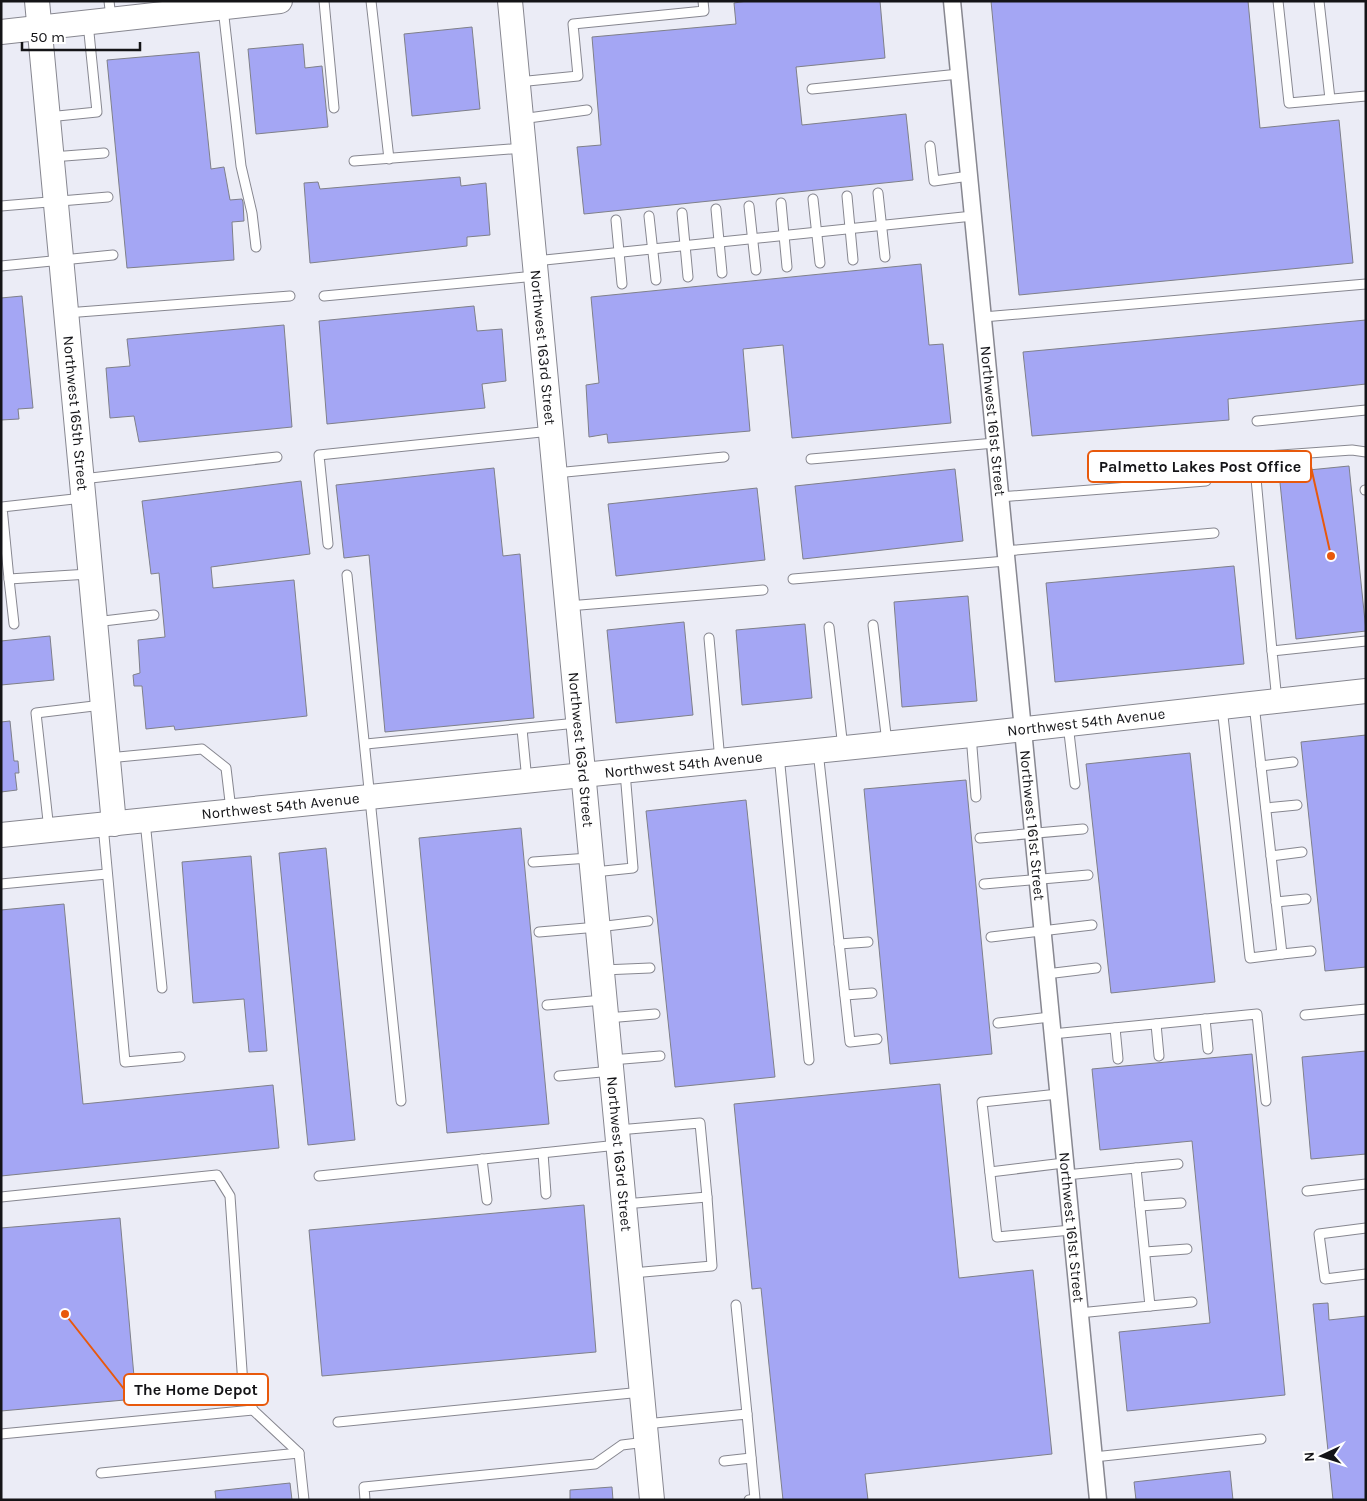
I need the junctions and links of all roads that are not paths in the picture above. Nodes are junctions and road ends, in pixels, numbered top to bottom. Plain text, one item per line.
1 (37, 1) edge
2 (280, 1) edge
3 (324, 1) edge
4 (371, 1) edge
5 (510, 1) edge
6 (702, 1) edge
7 (952, 1) edge
8 (1278, 1) edge
9 (1319, 1) edge
10 (232, 5) edge
11 (174, 7) edge
12 (102, 14) edge
13 (39, 28) junction
14 (1, 32) edge
15 (960, 74) junction
16 (517, 82) junction
17 (812, 89) dead end
18 (1366, 96) edge
19 (1330, 99) junction
20 (334, 108) dead end
21 (587, 110) dead end
22 (48, 117) junction
23 (521, 119) junction
24 (930, 146) dead end
25 (524, 148) junction
26 (104, 153) dead end
27 (51, 157) junction
28 (389, 159) junction
29 (354, 162) dead end
30 (969, 176) junction
31 (878, 193) dead end
32 (847, 196) dead end
33 (108, 197) dead end
34 (813, 199) dead end
35 (56, 202) junction
36 (780, 203) dead end
37 (1, 206) edge
38 (749, 206) dead end
39 (716, 209) dead end
40 (682, 213) dead end
41 (649, 216) dead end
42 (973, 216) junction
43 (616, 220) dead end
44 (881, 225) junction
45 (850, 228) junction
46 (816, 232) junction
47 (784, 235) junction
48 (752, 238) junction
49 (719, 242) junction
50 (685, 246) junction
51 (256, 247) dead end
52 (653, 249) junction
53 (619, 252) junction
54 (114, 255) dead end
55 (885, 257) dead end
56 (61, 260) junction
57 (853, 260) dead end
58 (820, 263) dead end
59 (1, 266) edge
60 (787, 267) dead end
61 (535, 268) junction
62 (756, 270) dead end
63 (722, 274) dead end
64 (688, 277) dead end
65 (656, 280) dead end
66 (622, 284) dead end
67 (1366, 284) edge
68 (290, 296) dead end
69 (324, 296) dead end
70 (66, 314) junction
71 (982, 317) junction
72 (1366, 410) edge
73 (1257, 420) dead end
74 (551, 431) junction
75 (995, 443) junction
76 (1366, 452) edge
77 (277, 457) dead end
78 (724, 457) dead end
79 (811, 458) dead end
80 (555, 473) junction
81 (1206, 481) dead end
82 (83, 489) junction
83 (1000, 497) junction
84 (2, 502) edge
85 (1214, 533) dead end
86 (328, 544) dead end
87 (1005, 556) junction
88 (91, 574) junction
89 (347, 576) dead end
90 (793, 579) dead end
91 (10, 580) junction
92 (763, 590) dead end
93 (568, 606) junction
94 (154, 615) dead end
95 (95, 622) junction
96 (14, 624) dead end
97 (873, 625) dead end
98 (829, 628) dead end
99 (709, 638) dead end
100 (1366, 641) edge
101 (1272, 651) junction
102 (1366, 691) edge
103 (1266, 702) junction
104 (103, 704) junction
105 (1222, 707) junction
106 (580, 723) junction
107 (1068, 724) junction
108 (522, 729) junction
109 (1022, 729) junction
110 (971, 734) junction
111 (887, 743) junction
112 (366, 744) junction
113 (843, 748) junction
114 (818, 750) junction
115 (779, 754) junction
116 (108, 758) junction
117 (720, 761) junction
118 (1293, 762) dead end
119 (1261, 766) junction
120 (625, 771) junction
121 (584, 775) junction
122 (527, 781) junction
123 (1075, 784) dead end
124 (371, 797) junction
125 (976, 797) dead end
126 (1297, 805) dead end
127 (1266, 808) junction
128 (231, 811) junction
129 (145, 820) junction
130 (109, 824) junction
131 (1083, 829) dead end
132 (49, 830) junction
133 (1032, 834) junction
134 (1, 835) edge
135 (980, 838) dead end
136 (1302, 852) dead end
137 (1271, 856) junction
138 (533, 862) dead end
139 (593, 865) junction
140 (107, 874) junction
141 (1088, 876) dead end
142 (1037, 880) junction
143 (1, 884) edge
144 (984, 884) dead end
145 (1306, 899) dead end
146 (1276, 902) junction
147 (648, 921) dead end
148 (1092, 925) dead end
149 (598, 928) junction
150 (1042, 931) junction
151 (539, 932) dead end
152 (990, 938) dead end
153 (868, 942) dead end
154 (840, 944) junction
155 (1311, 951) dead end
156 (1282, 954) junction
157 (650, 968) dead end
158 (1096, 968) dead end
159 (602, 970) junction
160 (1046, 974) junction
161 (162, 988) dead end
162 (872, 993) dead end
163 (845, 996) junction
164 (547, 1005) dead end
165 (606, 1009) junction
166 (1366, 1009) edge
167 (655, 1014) dead end
168 (1305, 1015) dead end
169 (1050, 1017) junction
170 (1205, 1019) junction
171 (998, 1023) dead end
172 (1156, 1024) junction
173 (1116, 1028) junction
174 (1052, 1034) junction
175 (878, 1039) dead end
176 (1208, 1049) dead end
177 (660, 1056) dead end
178 (1158, 1056) dead end
179 (180, 1057) dead end
180 (1118, 1059) dead end
181 (809, 1060) dead end
182 (611, 1065) junction
183 (559, 1076) dead end
184 (1058, 1094) junction
185 (401, 1101) dead end
186 (1266, 1101) dead end
187 (618, 1138) junction
188 (542, 1153) junction
189 (482, 1159) junction
190 (1178, 1164) dead end
191 (1136, 1168) junction
192 (1065, 1169) junction
193 (990, 1172) junction
194 (320, 1176) dead end
195 (1366, 1184) edge
196 (1307, 1191) dead end
197 (546, 1194) dead end
198 (1, 1197) edge
199 (707, 1197) junction
200 (487, 1200) dead end
201 (1181, 1203) dead end
202 (624, 1204) junction
203 (1140, 1206) junction
204 (1366, 1228) edge
205 (1071, 1230) junction
206 (1187, 1250) dead end
207 (1145, 1252) junction
208 (631, 1273) junction
209 (1366, 1274) edge
210 (1192, 1302) dead end
211 (736, 1305) dead end
212 (1150, 1306) junction
213 (1079, 1313) junction
214 (642, 1392) junction
215 (253, 1410) junction
216 (747, 1414) junction
217 (338, 1422) dead end
218 (646, 1433) junction
219 (1, 1434) edge
220 (1261, 1439) dead end
221 (299, 1453) junction
222 (751, 1458) junction
223 (1094, 1458) junction
224 (724, 1461) dead end
225 (101, 1473) dead end
226 (304, 1500) edge
227 (365, 1500) edge
228 (652, 1500) edge
229 (749, 1500) edge
230 (1098, 1500) edge

1 - 13 street, Northwest 165th Street
2 - 10 street
3 - 20 lane
4 - 28 lane
5 - 16 street, Northwest 163rd Street
6 - 16 lane
7 - 15 street, Northwest 161st Street
8 - 19 lane
9 - 19 lane
10 - 11 street
10 - 51 lane
11 - 12 street
12 - 13 street
12 - 22 lane
13 - 14 street
13 - 22 street, Northwest 165th Street
15 - 17 lane
15 - 30 street, Northwest 161st Street
16 - 23 street, Northwest 163rd Street
18 - 19 lane
21 - 23 lane
22 - 27 street, Northwest 165th Street
23 - 25 street, Northwest 163rd Street
24 - 30 lane
25 - 28 lane
25 - 61 street, Northwest 163rd Street
26 - 27 lane
27 - 35 street, Northwest 165th Street
28 - 29 lane
30 - 42 street, Northwest 161st Street
31 - 44 lane
32 - 45 lane
33 - 35 lane
34 - 46 lane
35 - 37 lane
35 - 56 street, Northwest 165th Street
36 - 47 lane
38 - 48 lane
39 - 49 lane
40 - 50 lane
41 - 52 lane
42 - 44 lane
42 - 71 street, Northwest 161st Street
43 - 53 lane
44 - 45 lane
44 - 55 lane
45 - 46 lane
45 - 57 lane
46 - 47 lane
46 - 58 lane
47 - 48 lane
47 - 60 lane
48 - 49 lane
48 - 62 lane
49 - 50 lane
49 - 63 lane
50 - 52 lane
50 - 64 lane
52 - 53 lane
52 - 65 lane
53 - 61 lane
53 - 66 lane
54 - 56 lane
56 - 59 lane
56 - 70 street, Northwest 165th Street
61 - 69 lane
61 - 74 street, Northwest 163rd Street
67 - 71 lane
68 - 70 lane
70 - 82 street, Northwest 165th Street
71 - 75 street, Northwest 161st Street
72 - 73 lane
74 - 80 street, Northwest 163rd Street
74 - 86 lane
75 - 79 lane
75 - 83 street, Northwest 161st Street
76 - 101 lane
77 - 82 lane
78 - 80 lane
80 - 93 street, Northwest 163rd Street
81 - 83 lane
82 - 84 lane
82 - 88 street, Northwest 165th Street
83 - 87 street, Northwest 161st Street
84 - 91 lane
85 - 87 lane
87 - 90 lane
87 - 109 street, Northwest 161st Street
88 - 91 lane
88 - 95 street, Northwest 165th Street
89 - 112 lane
91 - 96 lane
92 - 93 lane
93 - 106 street, Northwest 163rd Street
94 - 95 lane
95 - 104 street, Northwest 165th Street
97 - 111 lane
98 - 113 lane
99 - 117 lane
100 - 101 lane
101 - 103 lane
102 - 103 street, Northwest 54th Avenue
103 - 105 street, Northwest 54th Avenue
103 - 119 lane
104 - 116 street, Northwest 165th Street
104 - 132 lane
105 - 107 street, Northwest 54th Avenue
105 - 156 lane
106 - 108 lane
106 - 121 street, Northwest 163rd Street
107 - 109 street, Northwest 54th Avenue
107 - 123 lane
108 - 112 lane
108 - 122 lane
109 - 110 street, Northwest 54th Avenue
109 - 133 street, Northwest 161st Street
110 - 111 street, Northwest 54th Avenue
110 - 125 lane
111 - 113 street, Northwest 54th Avenue
112 - 124 lane
113 - 114 street, Northwest 54th Avenue
114 - 115 street, Northwest 54th Avenue
114 - 154 lane
115 - 117 street, Northwest 54th Avenue
115 - 181 lane
116 - 128 lane
116 - 130 street, Northwest 165th Street
117 - 120 street, Northwest 54th Avenue
118 - 119 lane
119 - 127 lane
120 - 121 street, Northwest 54th Avenue
120 - 139 lane
121 - 122 street, Northwest 54th Avenue
121 - 139 street, Northwest 163rd Street
122 - 124 street, Northwest 54th Avenue
124 - 128 street, Northwest 54th Avenue
124 - 185 lane
126 - 127 lane
127 - 137 lane
128 - 129 street, Northwest 54th Avenue
129 - 130 street, Northwest 54th Avenue
129 - 161 lane
130 - 132 street, Northwest 54th Avenue
130 - 140 lane
131 - 133 lane
132 - 134 street, Northwest 54th Avenue
133 - 135 lane
133 - 142 street, Northwest 161st Street
136 - 137 lane
137 - 146 lane
138 - 139 lane
139 - 149 street, Northwest 163rd Street
140 - 143 lane
140 - 179 lane
141 - 142 lane
142 - 144 lane
142 - 150 street, Northwest 161st Street
145 - 146 lane
146 - 156 lane
147 - 149 lane
148 - 150 lane
149 - 151 lane
149 - 159 street, Northwest 163rd Street
150 - 152 lane
150 - 160 street, Northwest 161st Street
153 - 154 lane
154 - 163 lane
155 - 156 lane
157 - 159 lane
158 - 160 lane
159 - 165 street, Northwest 163rd Street
160 - 169 street, Northwest 161st Street
162 - 163 lane
163 - 175 lane
164 - 165 lane
165 - 167 lane
165 - 182 street, Northwest 163rd Street
166 - 168 lane
169 - 171 lane
169 - 174 street, Northwest 161st Street
170 - 172 lane
170 - 176 lane
170 - 186 lane
172 - 173 lane
172 - 178 lane
173 - 174 lane
173 - 180 lane
174 - 184 street, Northwest 161st Street
177 - 182 lane
182 - 183 lane
182 - 187 street, Northwest 163rd Street
184 - 192 street, Northwest 161st Street
184 - 193 lane
187 - 188 lane
187 - 199 lane
187 - 202 street, Northwest 163rd Street
188 - 189 lane
188 - 197 lane
189 - 194 lane
189 - 200 lane
190 - 191 lane
191 - 192 lane
191 - 203 lane
192 - 193 lane
192 - 205 street, Northwest 161st Street
193 - 205 lane
195 - 196 lane
198 - 215 lane
199 - 202 lane
199 - 208 lane
201 - 203 lane
202 - 208 street, Northwest 163rd Street
203 - 207 lane
204 - 209 lane
205 - 213 street, Northwest 161st Street
206 - 207 lane
207 - 212 lane
208 - 214 street, Northwest 163rd Street
210 - 212 lane
211 - 216 lane
212 - 213 lane
213 - 223 street, Northwest 161st Street
214 - 217 lane
214 - 218 street, Northwest 163rd Street
215 - 219 lane
215 - 221 lane
216 - 218 lane
216 - 222 lane
218 - 227 lane
218 - 228 street, Northwest 163rd Street
220 - 223 lane
221 - 225 lane
221 - 226 lane
222 - 224 lane
222 - 229 lane
223 - 230 street, Northwest 161st Street

